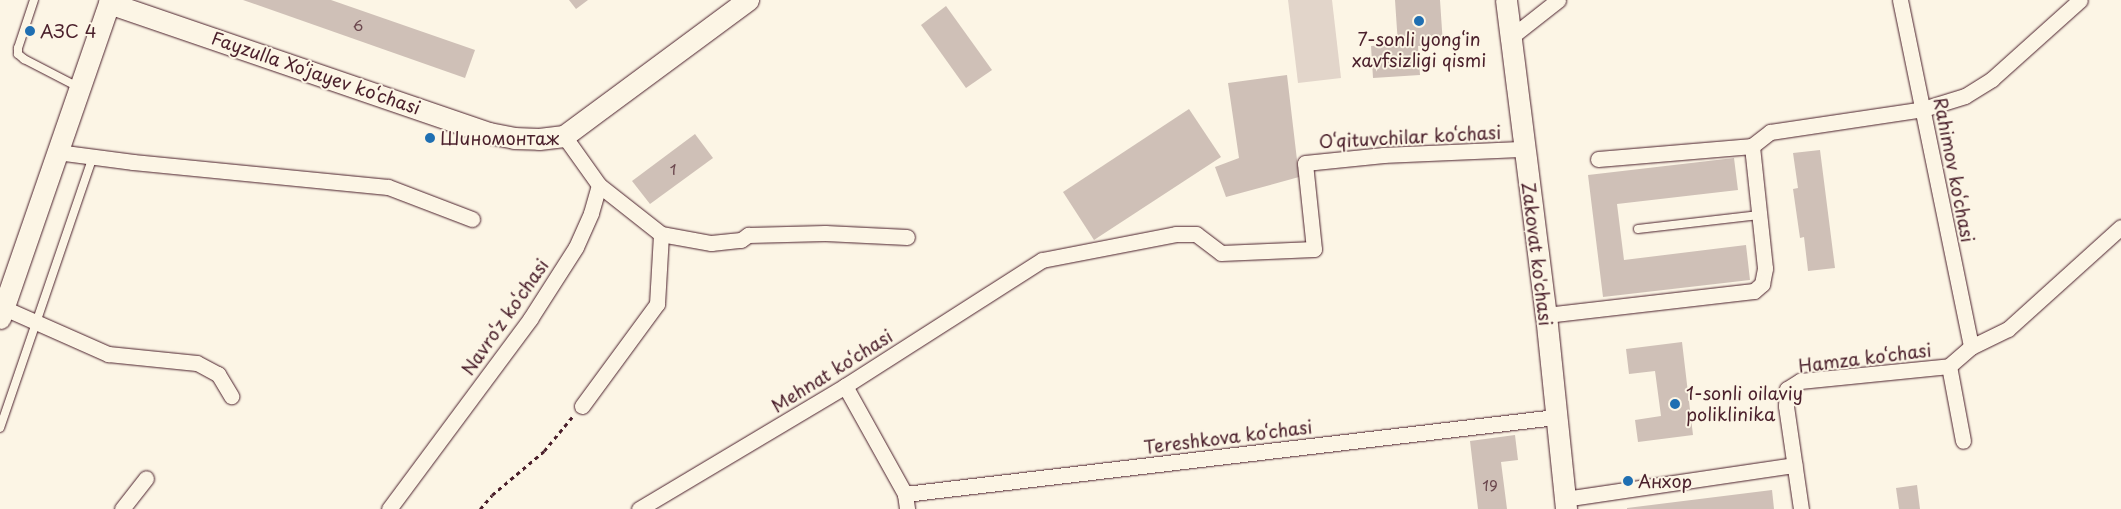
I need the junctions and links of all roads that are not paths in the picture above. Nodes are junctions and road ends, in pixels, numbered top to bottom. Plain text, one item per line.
1 (34, 0) edge
2 (748, 0) edge
3 (1506, 0) edge
4 (1558, 0) edge
5 (1900, 0) edge
6 (2080, 0) edge
7 (110, 1) edge
8 (1511, 37) junction
9 (80, 88) junction
10 (1923, 108) junction
11 (564, 136) junction
12 (1752, 146) junction
13 (1524, 149) junction
14 (57, 152) junction
15 (93, 156) junction
16 (1598, 159) dead end
17 (600, 185) junction
18 (1760, 215) junction
19 (472, 219) dead end
20 (2121, 227) edge
21 (1638, 229) dead end
22 (661, 234) junction
23 (907, 237) dead end
24 (1042, 260) joint
25 (2, 313) edge
26 (1546, 316) junction
27 (36, 322) junction
28 (1971, 347) junction
29 (1948, 366) junction
30 (845, 386) junction
31 (231, 396) dead end
32 (582, 406) road end
33 (1556, 417) junction
34 (0, 428) edge
35 (1963, 441) dead end
36 (1795, 464) junction
37 (146, 478) dead end
38 (906, 501) edge
39 (1565, 504) edge
40 (122, 509) edge
41 (388, 509) edge
42 (640, 509) edge
43 (1802, 509) edge

1 - 9 lane
2 - 11 main road
3 - 8 main road, Zakovat ko'chasi
4 - 8 street
5 - 10 street, Rahimov ko‘chasi
6 - 10 street
7 - 9 main road
7 - 11 main road, Fayzulla Xo‘jayev ko‘chasi
8 - 13 main road, Zakovat ko'chasi
9 - 14 main road
10 - 12 street
10 - 28 street, Rahimov ko‘chasi
11 - 17 street
12 - 16 street
12 - 18 street
13 - 24 street, O‘qituvchilar ko‘chasi
13 - 26 main road, Zakovat ko'chasi
14 - 15 street
14 - 25 main road
15 - 19 street
15 - 27 lane
17 - 22 street
17 - 41 street, Navro‘z ko‘chasi
18 - 21 lane
18 - 26 street
20 - 28 street, Hamza ko‘chasi
22 - 23 street
22 - 32 street
24 - 30 street, Mehnat ko‘chasi
25 - 27 street
26 - 33 main road, Zakovat ko'chasi
27 - 31 street
27 - 34 lane
28 - 29 street, Hamza ko‘chasi
29 - 35 street, Hamza ko‘chasi
29 - 36 street, Hamza ko‘chasi
30 - 38 street
30 - 42 street, Mehnat ko‘chasi
33 - 38 street, Tereshkova ko‘chasi
33 - 39 main road, Zakovat ko'chasi
36 - 39 street
36 - 43 street, Hamza ko‘chasi
37 - 40 street

